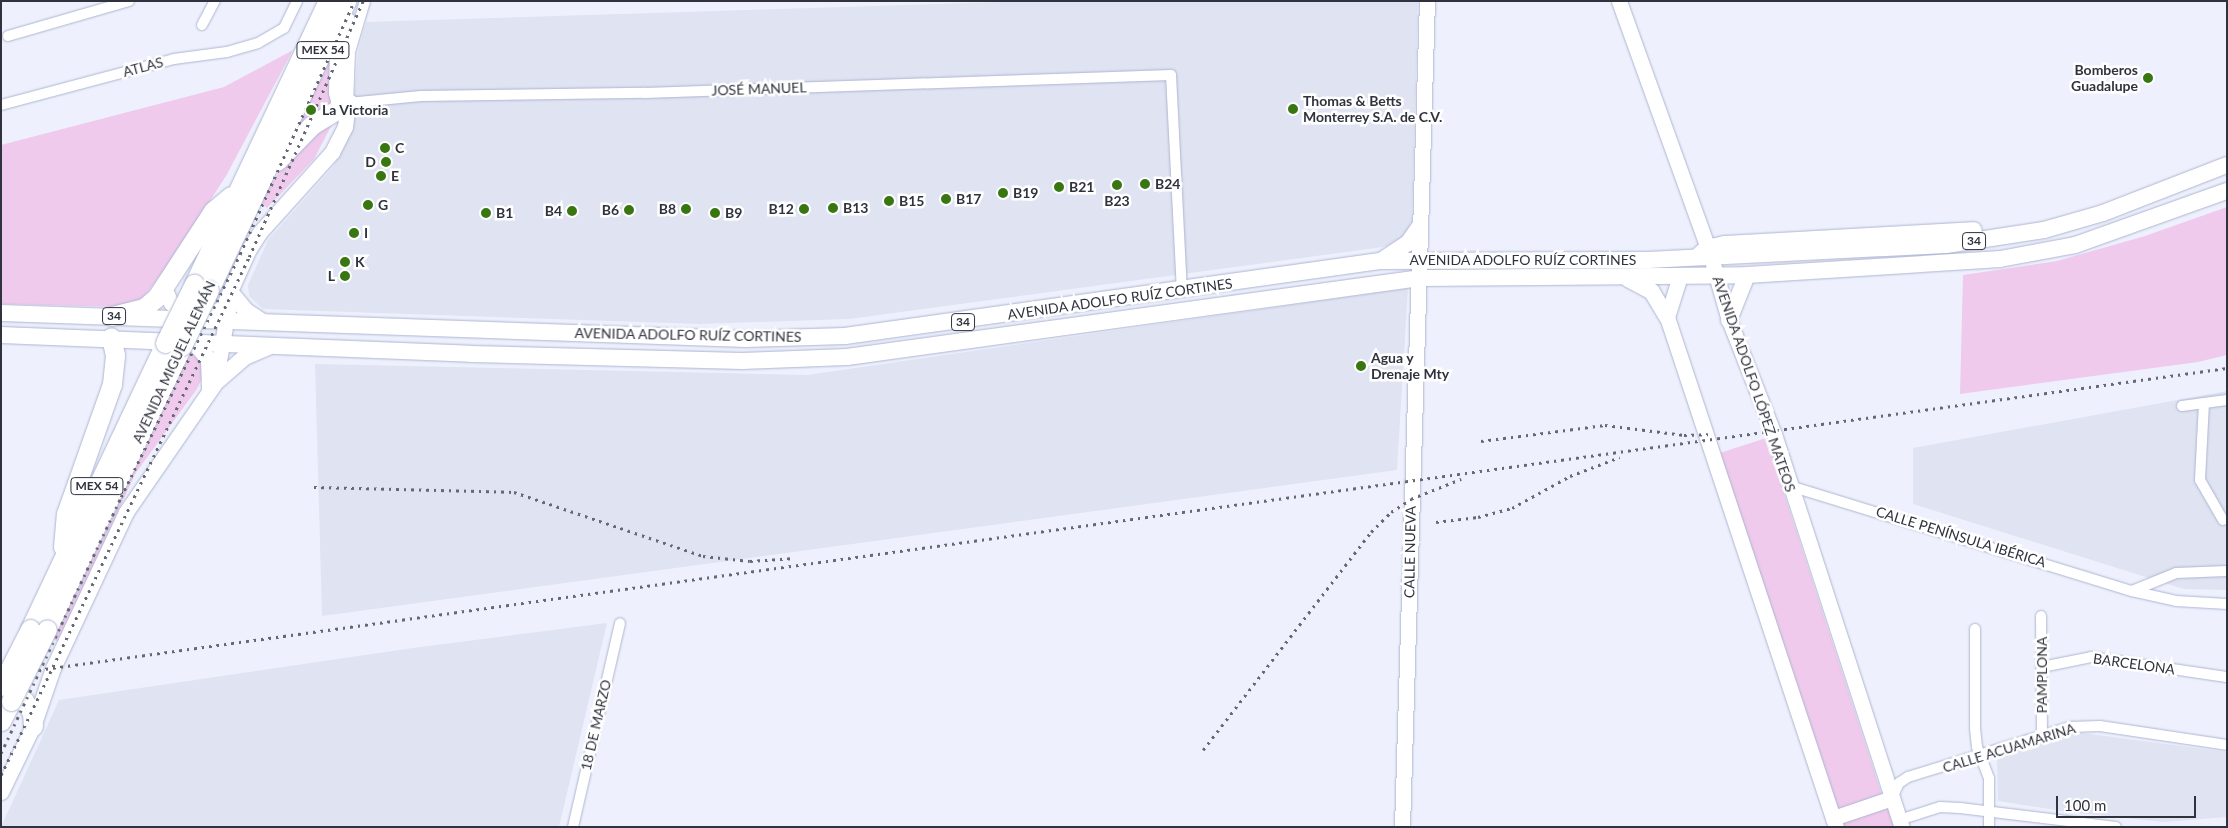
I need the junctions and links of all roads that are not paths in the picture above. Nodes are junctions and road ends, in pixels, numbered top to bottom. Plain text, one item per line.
1 (130, 1) edge
2 (215, 1) edge
3 (296, 1) edge
4 (328, 1) edge
5 (347, 1) edge
6 (365, 1) edge
7 (1427, 1) edge
8 (1619, 1) edge
9 (202, 25) dead end
10 (8, 36) dead end
11 (348, 103) junction
12 (1, 105) edge
13 (2227, 155) edge
14 (2227, 165) edge
15 (260, 181) junction
16 (2227, 191) edge
17 (236, 192) junction
18 (1420, 226) junction
19 (1704, 250) junction
20 (1420, 259) junction
21 (1380, 261) junction
22 (1680, 276) junction
23 (1717, 276) junction
24 (1748, 276) junction
25 (1420, 278) junction
26 (1626, 278) junction
27 (201, 287) junction
28 (164, 288) junction
29 (1182, 290) junction
30 (231, 292) junction
31 (1, 313) edge
32 (112, 316) junction
33 (1667, 317) junction
34 (226, 320) junction
35 (1729, 320) junction
36 (265, 323) junction
37 (1, 335) edge
38 (111, 337) junction
39 (180, 343) junction
40 (224, 343) junction
41 (274, 345) junction
42 (213, 386) junction
43 (2227, 400) edge
44 (2204, 403) junction
45 (2182, 406) dead end
46 (1790, 486) junction
47 (2223, 520) dead end
48 (63, 556) junction
49 (2227, 571) edge
50 (2132, 591) junction
51 (2227, 604) edge
52 (2042, 616) dead end
53 (620, 623) dead end
54 (38, 629) junction
55 (1975, 629) dead end
56 (2042, 667) junction
57 (2227, 677) edge
58 (5, 693) edge
59 (1, 721) edge
60 (33, 726) junction
61 (2042, 735) junction
62 (2227, 745) edge
63 (1981, 757) junction
64 (1, 792) edge
65 (1892, 798) junction
66 (1989, 811) junction
67 (1835, 822) edge
68 (1900, 823) edge
69 (574, 827) edge
70 (1402, 827) edge
71 (1989, 827) edge
72 (2116, 827) edge

1 - 10 street
2 - 9 street
3 - 12 street, ATLAS
4 - 17 highway, AVENIDA MIGUEL ALEMÁN / MEX 54
5 - 11 highway
5 - 15 highway, AVENIDA MIGUEL ALEMÁN / MEX 54
6 - 11 street
7 - 18 street, CALLE NUEVA
8 - 19 street, AVENIDA ADOLFO LÓPEZ MATEOS
11 - 15 highway
11 - 29 street, JOSÉ MANUEL
11 - 30 street
13 - 19 main road, AVENIDA ADOLFO RUÍZ CORTINES / 34
14 - 19 main road, AVENIDA ADOLFO RUÍZ CORTINES / 34
15 - 27 highway, AVENIDA MIGUEL ALEMÁN / MEX 54
16 - 24 main road, AVENIDA ADOLFO RUÍZ CORTINES / 34
17 - 27 highway, AVENIDA MIGUEL ALEMÁN / MEX 54
17 - 28 highway
18 - 20 street, CALLE NUEVA
18 - 21 main road
19 - 20 main road, AVENIDA ADOLFO RUÍZ CORTINES / 34
19 - 22 main road
19 - 23 street, AVENIDA ADOLFO LÓPEZ MATEOS
20 - 21 main road, AVENIDA ADOLFO RUÍZ CORTINES / 34
20 - 25 street, CALLE NUEVA
21 - 29 main road, AVENIDA ADOLFO RUÍZ CORTINES / 34
22 - 23 main road, AVENIDA ADOLFO RUÍZ CORTINES / 34
22 - 26 main road, AVENIDA ADOLFO RUÍZ CORTINES / 34
22 - 33 street
23 - 24 main road, AVENIDA ADOLFO RUÍZ CORTINES / 34
23 - 35 street, AVENIDA ADOLFO LÓPEZ MATEOS
24 - 35 main road
25 - 26 main road, AVENIDA ADOLFO RUÍZ CORTINES / 34
25 - 41 main road, AVENIDA ADOLFO RUÍZ CORTINES / 34
25 - 70 street, CALLE NUEVA
26 - 33 main road
27 - 39 highway, AVENIDA MIGUEL ALEMÁN / MEX 54, bridge
28 - 30 street
28 - 32 highway
29 - 36 main road, AVENIDA ADOLFO RUÍZ CORTINES / 34
30 - 34 street
30 - 36 main road
31 - 32 main road, AVENIDA ADOLFO RUÍZ CORTINES / 34
32 - 34 main road, AVENIDA ADOLFO RUÍZ CORTINES / 34
33 - 67 street
34 - 36 main road, AVENIDA ADOLFO RUÍZ CORTINES / 34
34 - 40 street
35 - 46 street, AVENIDA ADOLFO LÓPEZ MATEOS
37 - 38 main road, AVENIDA ADOLFO RUÍZ CORTINES / 34
38 - 39 main road, AVENIDA ADOLFO RUÍZ CORTINES / 34
38 - 48 highway
39 - 40 main road, AVENIDA ADOLFO RUÍZ CORTINES / 34
39 - 42 main road
39 - 48 highway, AVENIDA MIGUEL ALEMÁN / MEX 54
39 - 54 highway, AVENIDA MIGUEL ALEMÁN / MEX 54
40 - 41 main road, AVENIDA ADOLFO RUÍZ CORTINES / 34
40 - 42 street
41 - 42 main road
42 - 60 street
43 - 44 street
44 - 45 street
44 - 47 street
46 - 50 street, CALLE PENÍNSULA IBÉRICA
46 - 65 street, AVENIDA ADOLFO LÓPEZ MATEOS
48 - 54 highway, AVENIDA MIGUEL ALEMÁN / MEX 54
49 - 50 street
50 - 51 street, CALLE PENÍNSULA IBÉRICA
52 - 56 street, PAMPLONA
53 - 69 street, 18 DE MARZO
54 - 58 highway, AVENIDA MIGUEL ALEMÁN / MEX 54, bridge
55 - 63 street
56 - 57 street, BARCELONA
56 - 61 street, PAMPLONA
58 - 59 highway, AVENIDA MIGUEL ALEMÁN / MEX 54
58 - 60 highway
60 - 64 street
61 - 62 street, CALLE ACUAMARINA
61 - 63 street, CALLE ACUAMARINA
63 - 65 street, CALLE ACUAMARINA
63 - 66 street
65 - 67 street
65 - 68 street, AVENIDA ADOLFO LÓPEZ MATEOS
66 - 68 street
66 - 71 street
66 - 72 street

